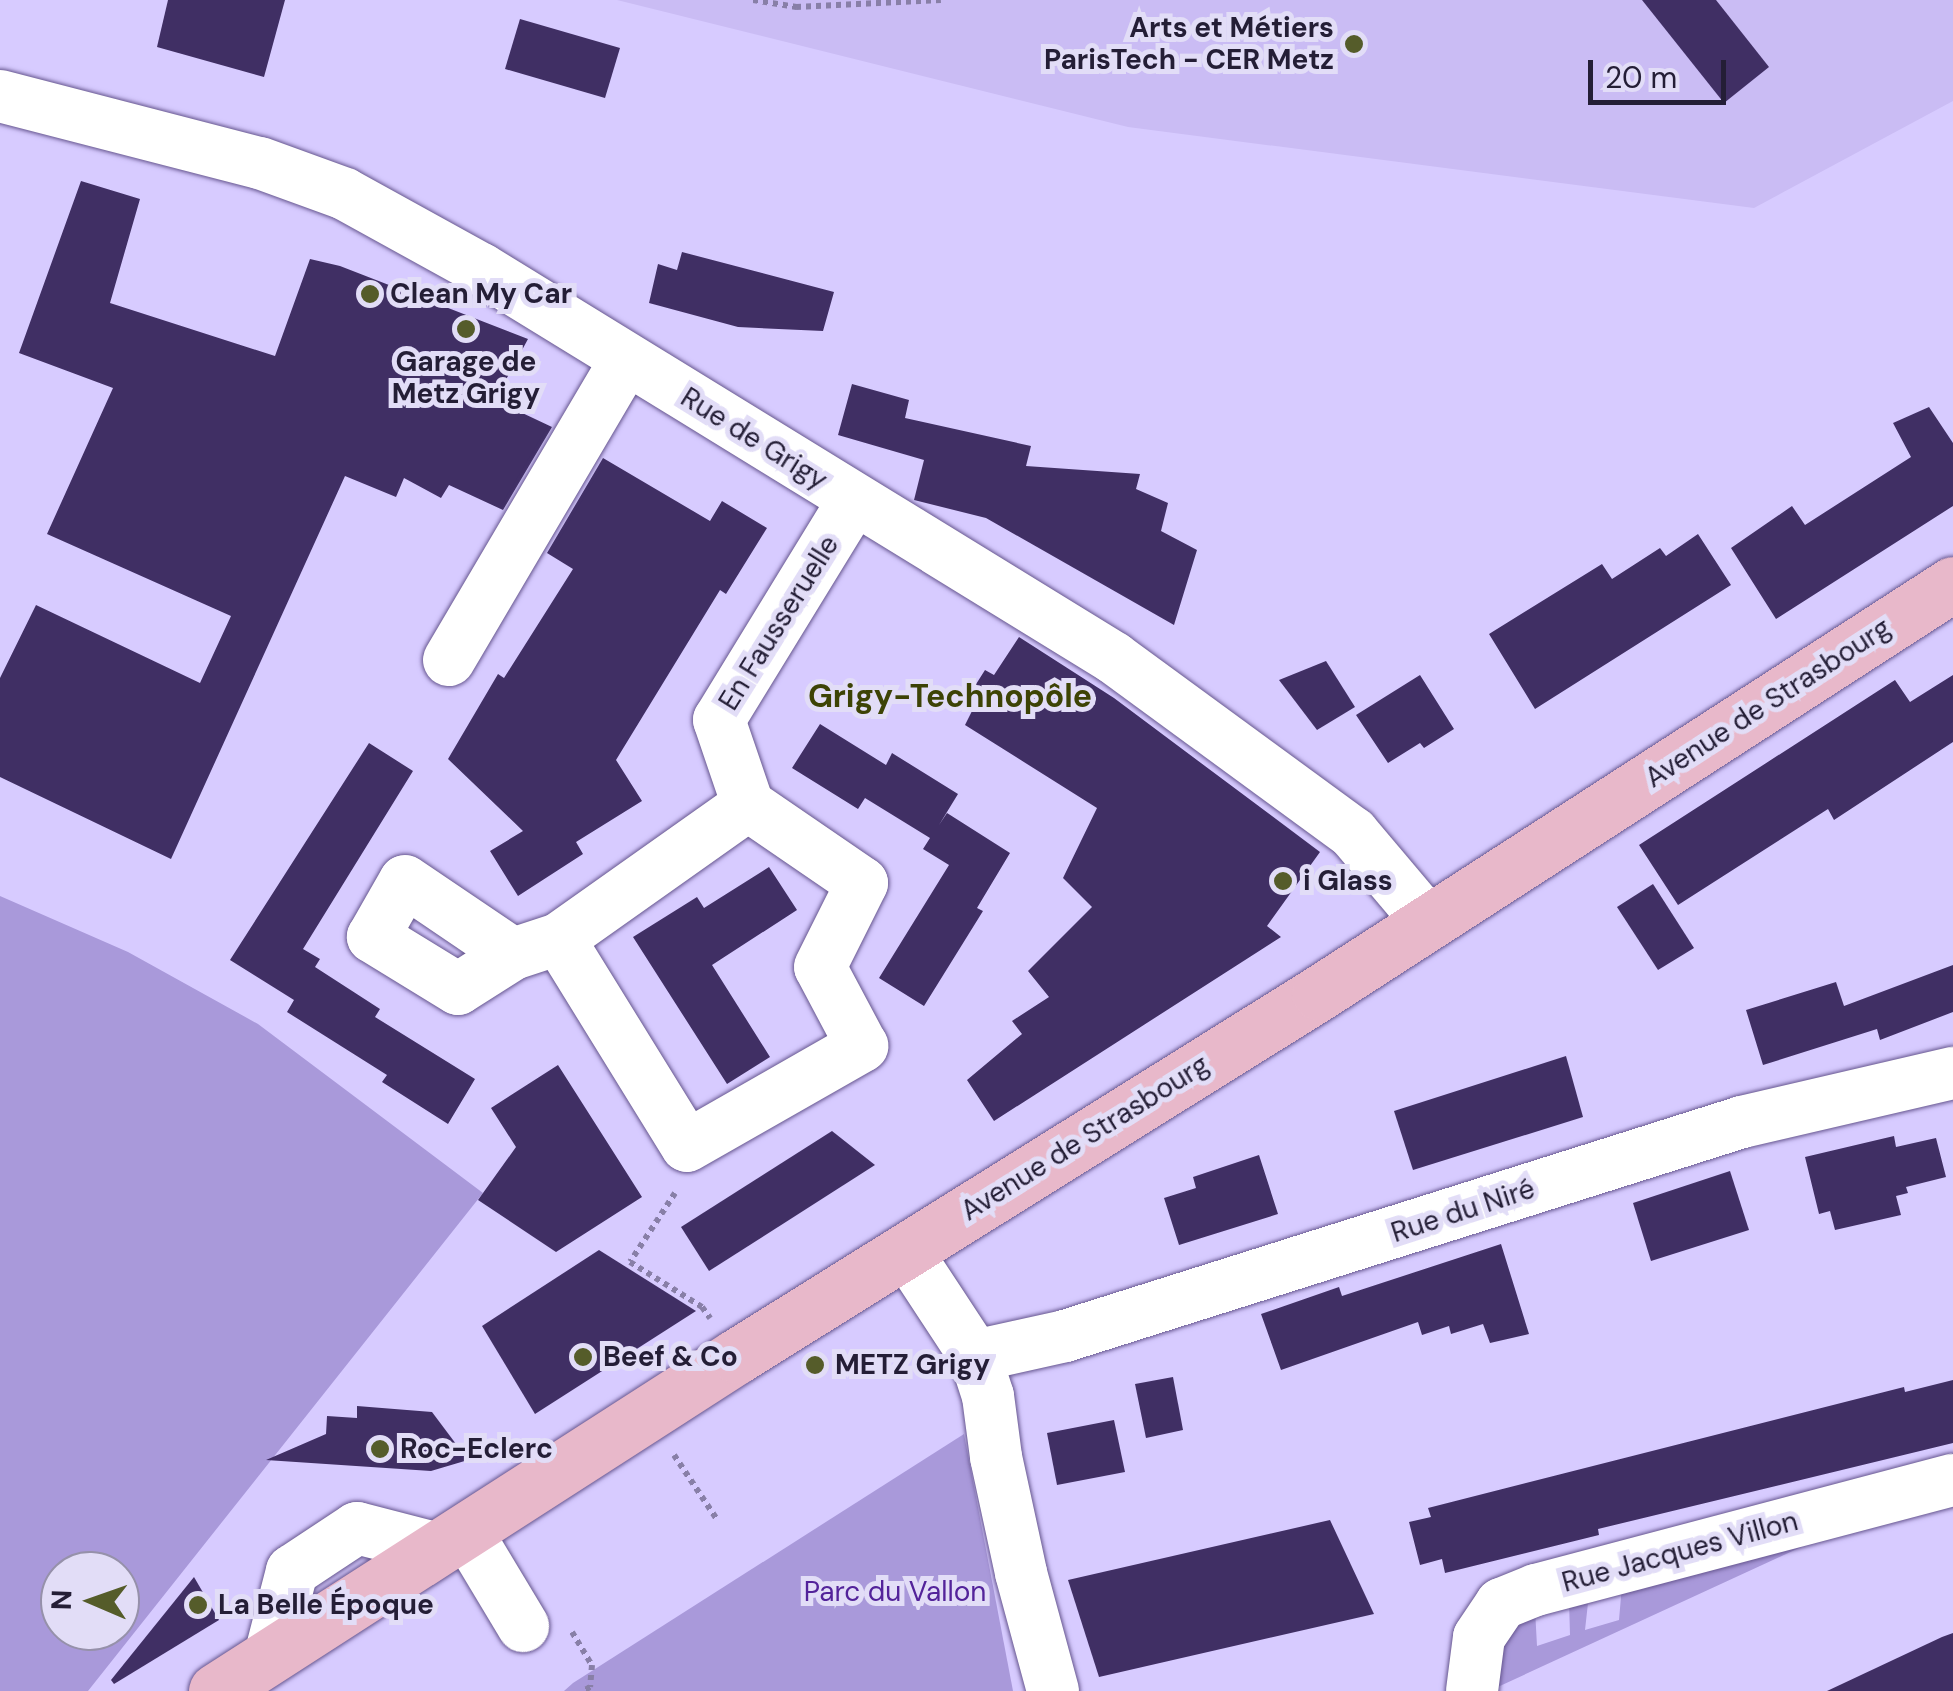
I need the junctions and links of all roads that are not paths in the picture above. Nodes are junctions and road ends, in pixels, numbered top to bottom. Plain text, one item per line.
1 (0, 96) edge
2 (626, 360) junction
3 (853, 501) junction
4 (1953, 584) edge
5 (450, 660) dead end
6 (748, 804) junction
7 (1429, 922) junction
8 (1953, 1073) edge
9 (906, 1251) junction
10 (974, 1356) junction
11 (1953, 1480) edge
12 (452, 1540) junction
13 (544, 1623) road end
14 (216, 1691) edge
15 (1053, 1691) edge
16 (1472, 1691) edge

1 - 2 street, Rue de Grigy
2 - 3 street, Rue de Grigy
2 - 5 street
3 - 6 street, En Fausseruelle
3 - 7 street, Rue de Grigy
4 - 7 main road, Avenue de Strasbourg
6 - 6 street
7 - 9 main road, Avenue de Strasbourg
8 - 10 street, Rue du Niré
9 - 10 street
9 - 12 main road, Avenue de Strasbourg
10 - 15 street
11 - 16 street, Rue Jacques Villon
12 - 13 street
12 - 14 main road, Avenue de Strasbourg

